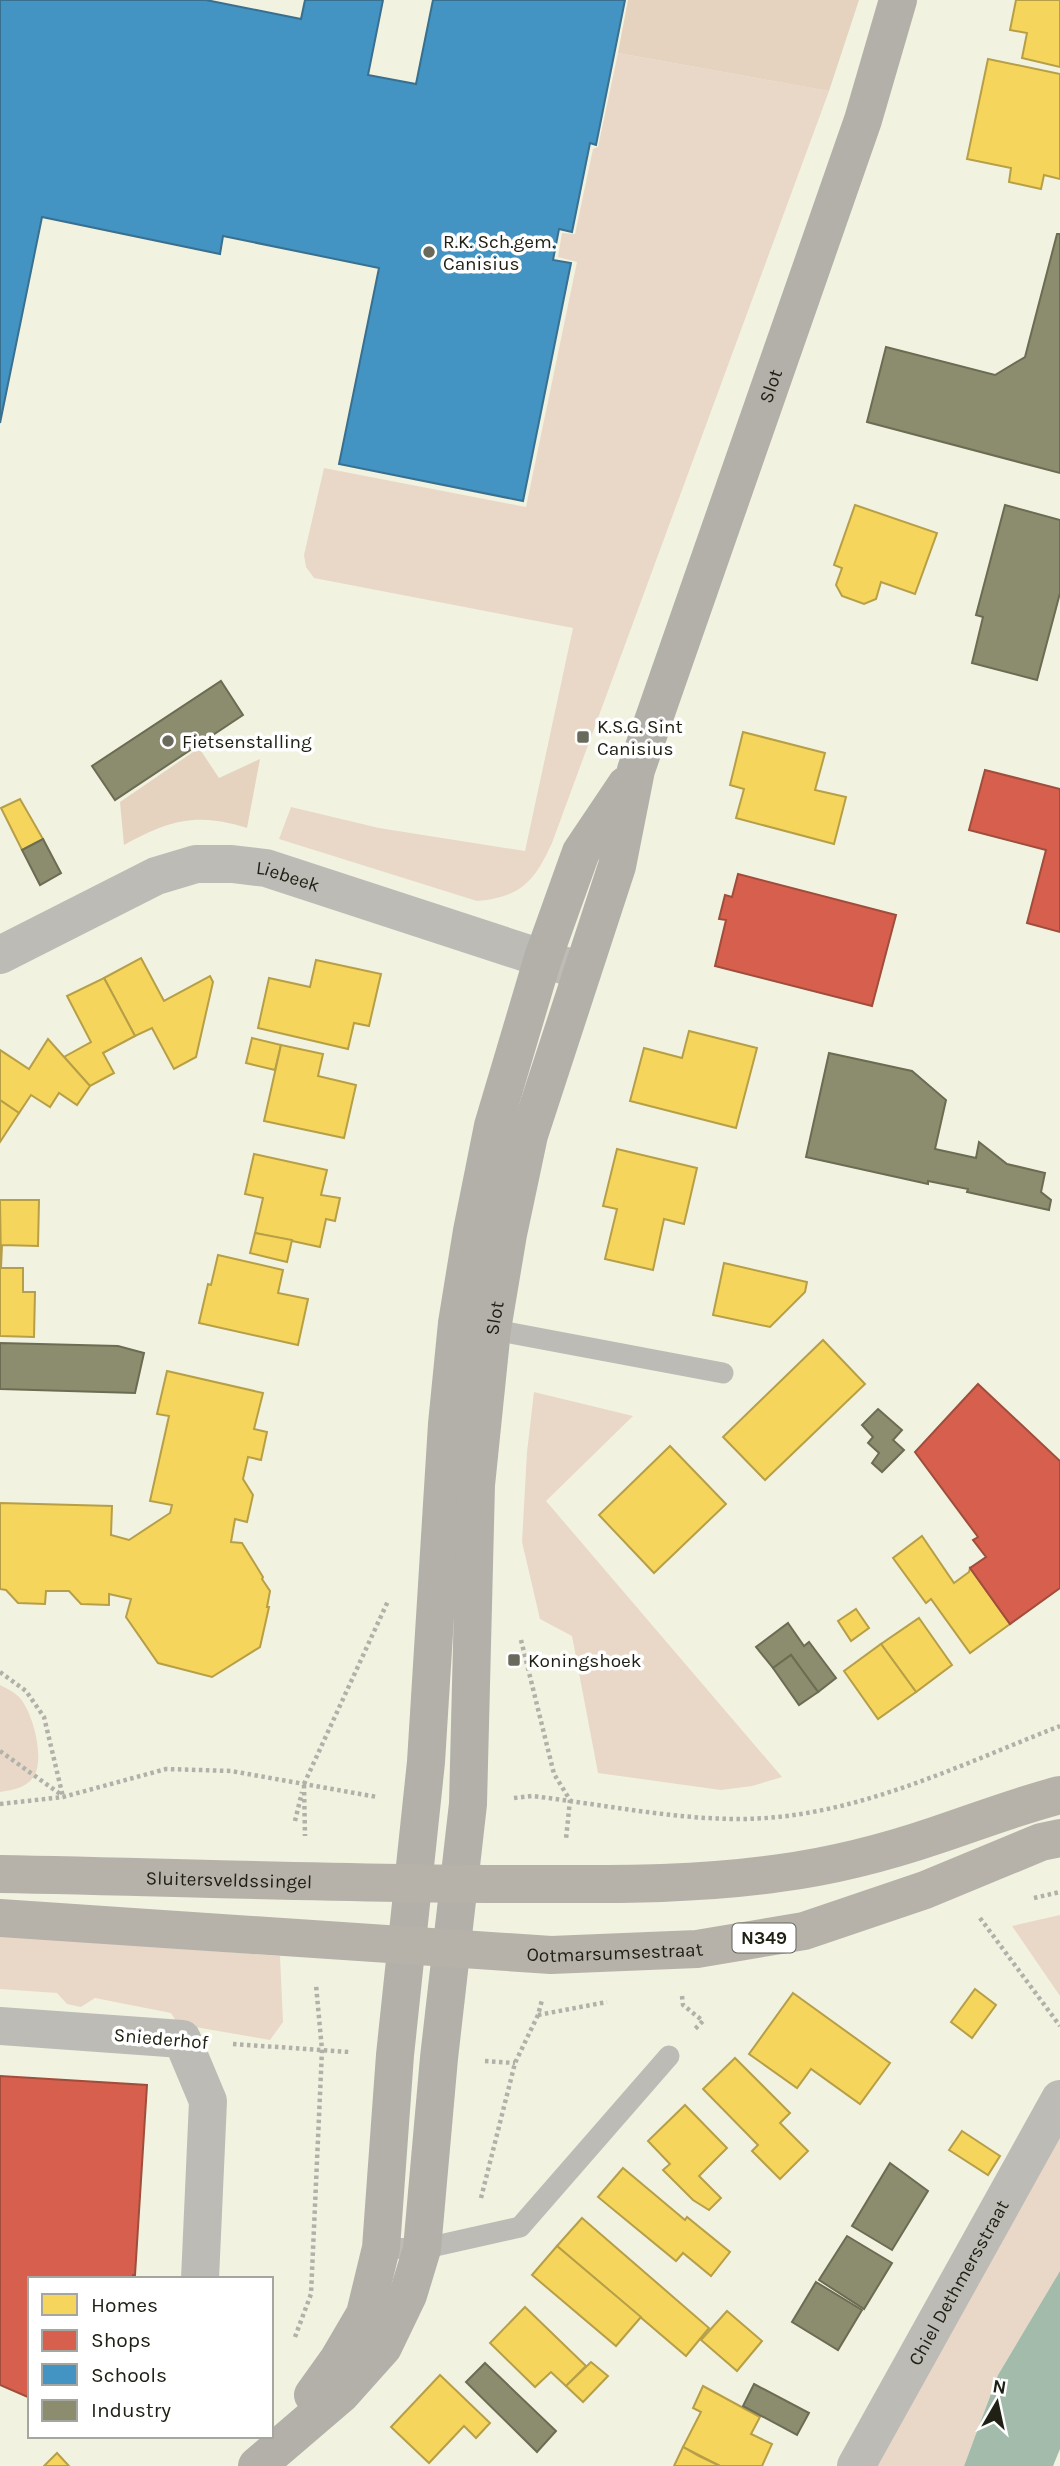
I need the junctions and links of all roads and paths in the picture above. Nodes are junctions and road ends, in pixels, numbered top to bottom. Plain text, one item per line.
1 (898, 0) edge
2 (636, 770) junction
3 (0, 955) edge
4 (543, 958) junction
5 (582, 971) junction
6 (475, 1326) junction
7 (723, 1373) dead end
8 (388, 1599) dead end
9 (0, 1672) edge
10 (1060, 1726) edge
11 (0, 1751) edge
12 (304, 1784) junction
13 (1060, 1795) edge
14 (64, 1797) junction
15 (0, 1804) edge
16 (468, 1804) junction
17 (295, 1821) dead end
18 (1060, 1838) edge
19 (0, 1874) edge
20 (308, 1880) junction
21 (459, 1884) junction
22 (413, 1885) junction
23 (978, 1914) dead end
24 (0, 1918) edge
25 (312, 1940) junction
26 (407, 1946) junction
27 (451, 1949) junction
28 (538, 2015) dead end
29 (0, 2026) edge
30 (1060, 2026) edge
31 (182, 2039) junction
32 (322, 2050) junction
33 (669, 2056) dead end
34 (1060, 2099) edge
35 (471, 2236) junction
36 (381, 2248) junction
37 (422, 2249) junction
38 (200, 2277) edge
39 (292, 2346) dead end
40 (273, 2437) edge
41 (272, 2438) edge
42 (259, 2453) edge
43 (856, 2466) edge

1 - 2 street, Slot
2 - 4 street, Slot
2 - 5 street, Slot
3 - 4 street, Liebeek
4 - 5 street, Liebeek
4 - 6 street, Slot
5 - 6 street, Slot
6 - 7 lane
6 - 16 street, Slot
6 - 22 street, Slot
8 - 12 path
9 - 14 path
10 - 16 path
11 - 14 path
12 - 14 path
12 - 17 path
12 - 20 path
13 - 21 main road
14 - 15 path
16 - 21 street, Slot
18 - 27 main road, Ootmarsumsestraat / N349
19 - 20 main road, Sluitersveldssingel
20 - 22 main road, Sluitersveldssingel
21 - 22 main road, Sluitersveldssingel
21 - 27 street, Slot
22 - 26 street, Slot
23 - 30 path
24 - 25 main road, N349
25 - 26 main road, N349
25 - 32 path
26 - 27 main road, N349
26 - 36 street
27 - 37 street
28 - 35 path
29 - 31 street, Sniederhof
31 - 32 path, Sniederhof
31 - 38 street
32 - 39 path
33 - 35 lane
34 - 43 street, Chiel Dethmersstraat
35 - 37 lane
36 - 37 lane
36 - 40 street
37 - 42 street
41 - 42 street

